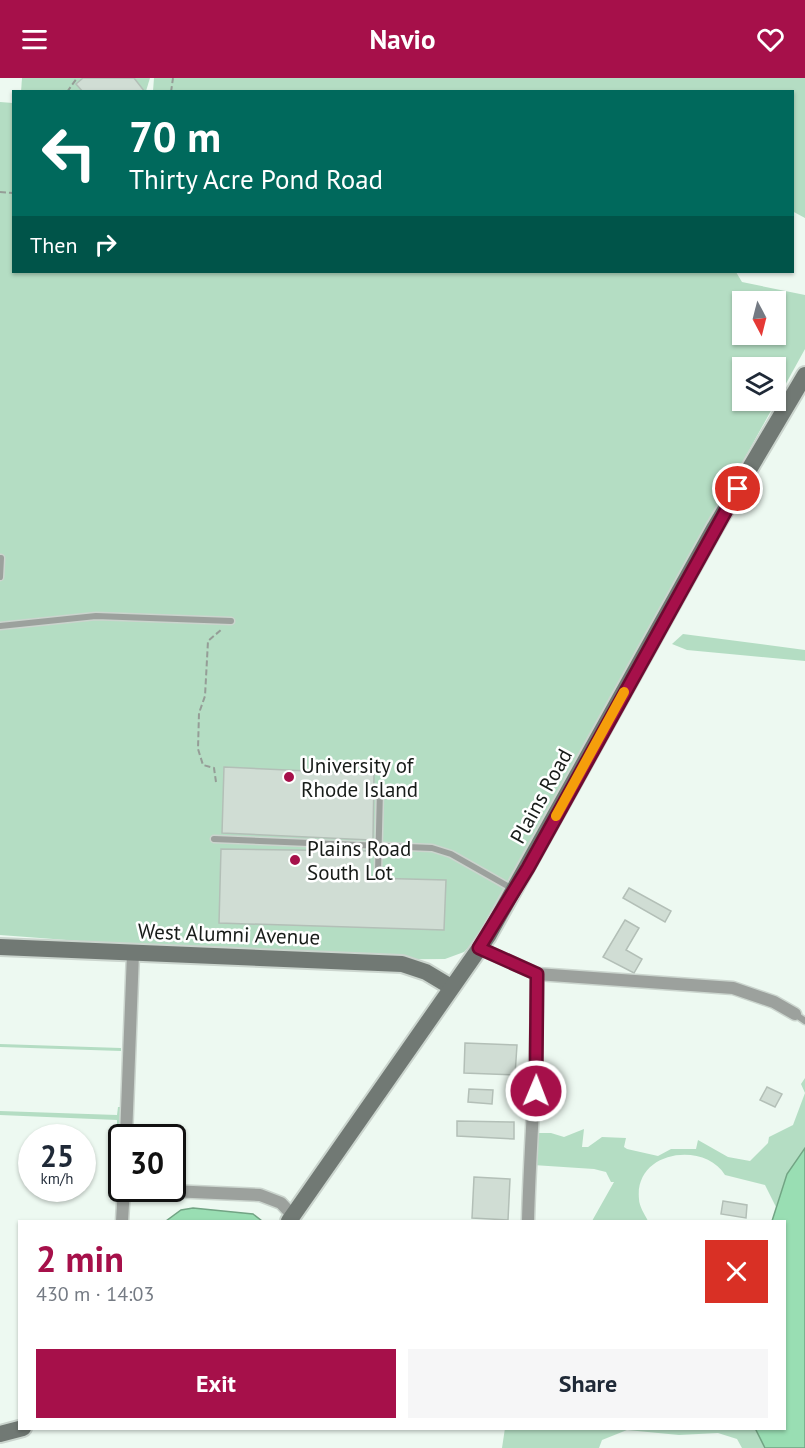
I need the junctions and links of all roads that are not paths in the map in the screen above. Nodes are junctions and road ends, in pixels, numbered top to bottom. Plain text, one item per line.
1 (805, 375) edge
2 (1, 558) edge
3 (0, 577) edge
4 (231, 621) road end
5 (0, 626) edge
6 (380, 789) dead end
7 (214, 839) dead end
8 (379, 845) junction
9 (378, 872) dead end
10 (514, 890) junction
11 (0, 947) edge
12 (479, 948) junction
13 (133, 953) junction
14 (537, 974) junction
15 (451, 987) junction
16 (800, 1018) edge
17 (126, 1124) edge
18 (186, 1191) edge
19 (123, 1202) edge
20 (291, 1219) edge
21 (122, 1220) edge
22 (528, 1220) edge
23 (18, 1429) edge
24 (0, 1434) edge

1 - 10 street, Plains Road
2 - 3 lane
4 - 5 lane
6 - 8 lane
7 - 8 lane
8 - 9 lane
8 - 10 lane
10 - 12 street, Plains Road
11 - 13 street, West Alumni Avenue
12 - 14 street
12 - 15 street, Plains Road
13 - 15 street, West Alumni Avenue
13 - 17 street
14 - 16 street
14 - 22 street
15 - 20 street, Plains Road
18 - 20 street
19 - 21 street
23 - 24 street

